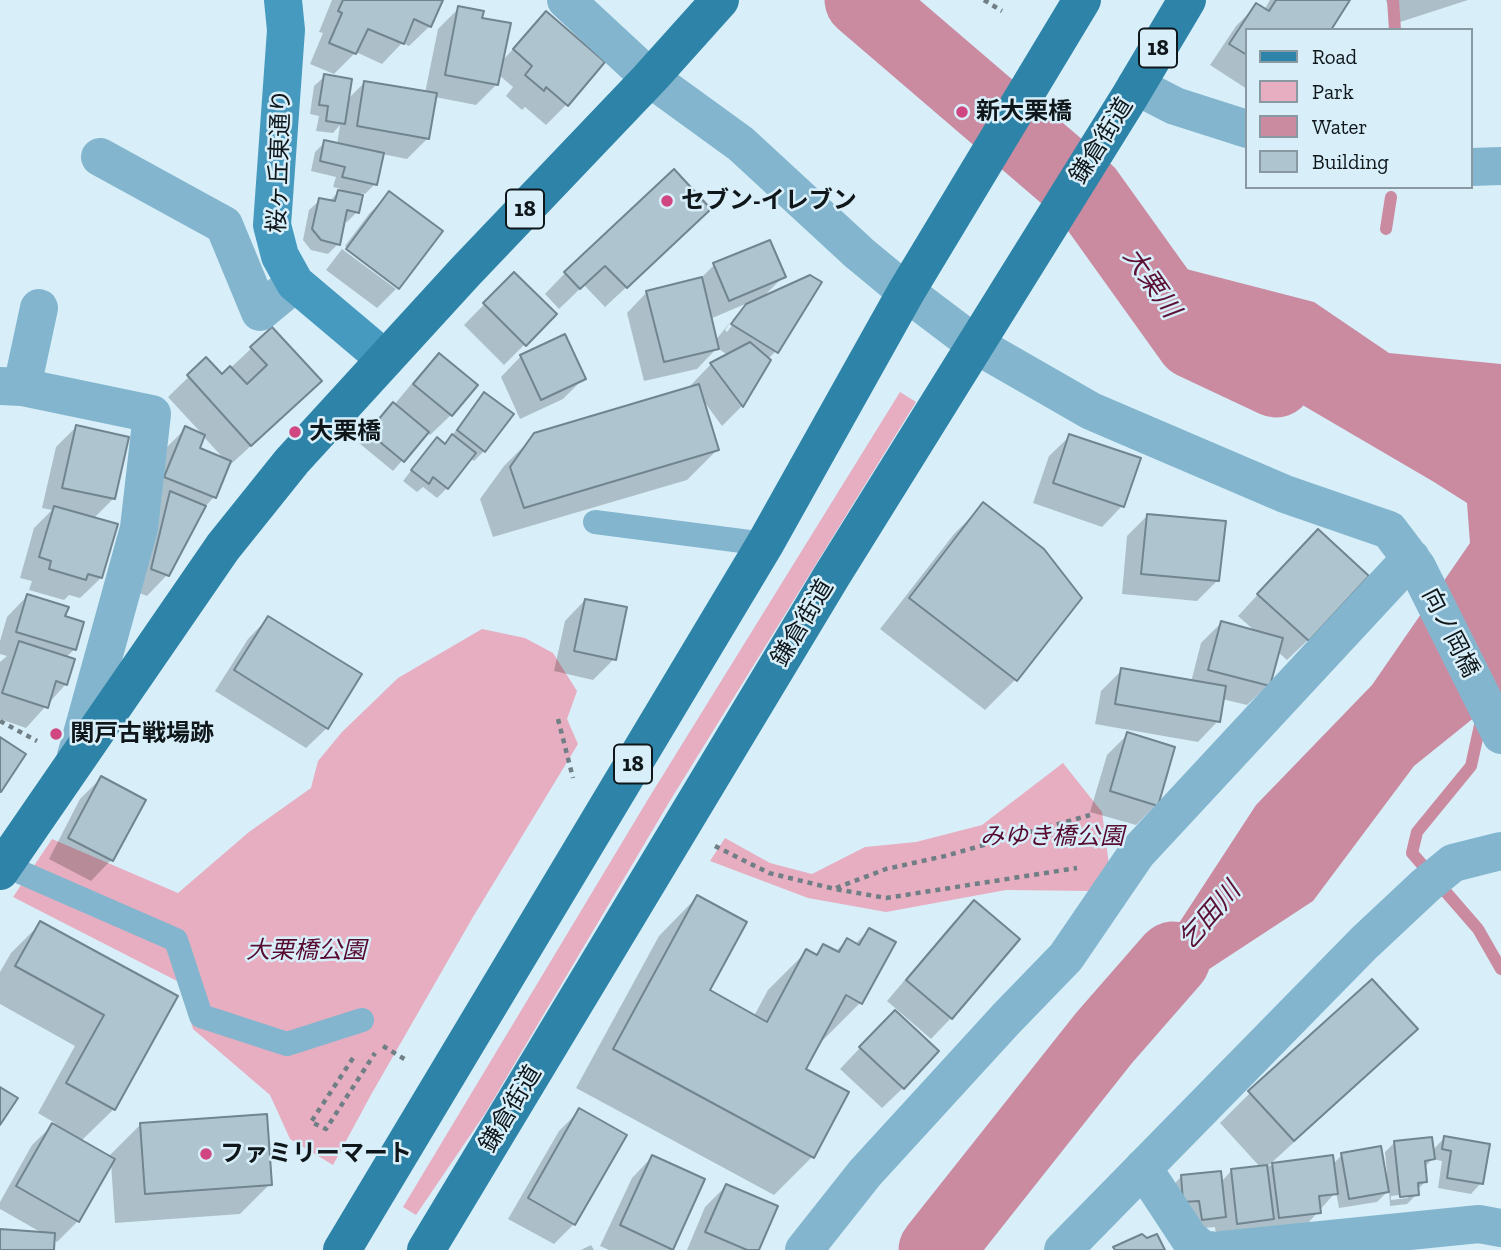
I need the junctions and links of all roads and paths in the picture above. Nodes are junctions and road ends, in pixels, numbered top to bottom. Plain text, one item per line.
1 (283, 0) edge
2 (566, 0) edge
3 (720, 0) edge
4 (984, 0) edge
5 (1082, 0) edge
6 (1187, 0) edge
7 (1002, 11) dead end
8 (658, 69) junction
9 (1133, 91) junction
10 (1246, 130) edge
11 (100, 157) dead end
12 (1501, 166) edge
13 (1473, 167) edge
14 (295, 283) junction
15 (912, 283) junction
16 (39, 308) dead end
17 (982, 335) junction
18 (385, 359) junction
19 (11, 387) edge
20 (595, 522) dead end
21 (765, 544) junction
22 (1414, 563) junction
23 (558, 719) dead end
24 (1501, 735) edge
25 (75, 762) junction
26 (573, 778) dead end
27 (1090, 814) dead end
28 (709, 843) dead end
29 (1501, 851) edge
30 (2, 868) edge
31 (1116, 885) junction
32 (835, 889) junction
33 (362, 1020) joint
34 (406, 1060) dead end
35 (1143, 1168) junction
36 (1501, 1230) edge
37 (1073, 1246) edge
38 (342, 1250) edge
39 (426, 1250) edge
40 (804, 1250) edge
41 (1210, 1250) edge
42 (1222, 1250) edge
43 (1496, 1250) edge

1 - 14 street, 桜ヶ丘東通り
2 - 8 street, 向ノ岡橋
3 - 8 main road, 18
4 - 7 path
5 - 15 main road, 18
6 - 9 main road, 鎌倉街道 / 18
8 - 15 street, 向ノ岡橋
8 - 18 main road, 18
9 - 10 street
9 - 17 main road, 鎌倉街道 / 18
11 - 14 street
12 - 13 street
14 - 18 street, 桜ヶ丘東通り
15 - 17 street, 向ノ岡橋
15 - 21 main road, 18
16 - 19 street
17 - 22 street, 向ノ岡橋
17 - 39 main road, 鎌倉街道 / 18
18 - 25 main road, 18
19 - 25 street
20 - 21 lane
21 - 38 main road, 18
22 - 24 street, 向ノ岡橋
22 - 31 street
23 - 26 path
25 - 30 main road, 18
27 - 32 path
28 - 32 path
29 - 35 street
30 - 33 lane
31 - 32 path
31 - 40 street
33 - 34 path
35 - 37 street
35 - 41 street
36 - 42 street
36 - 43 street

